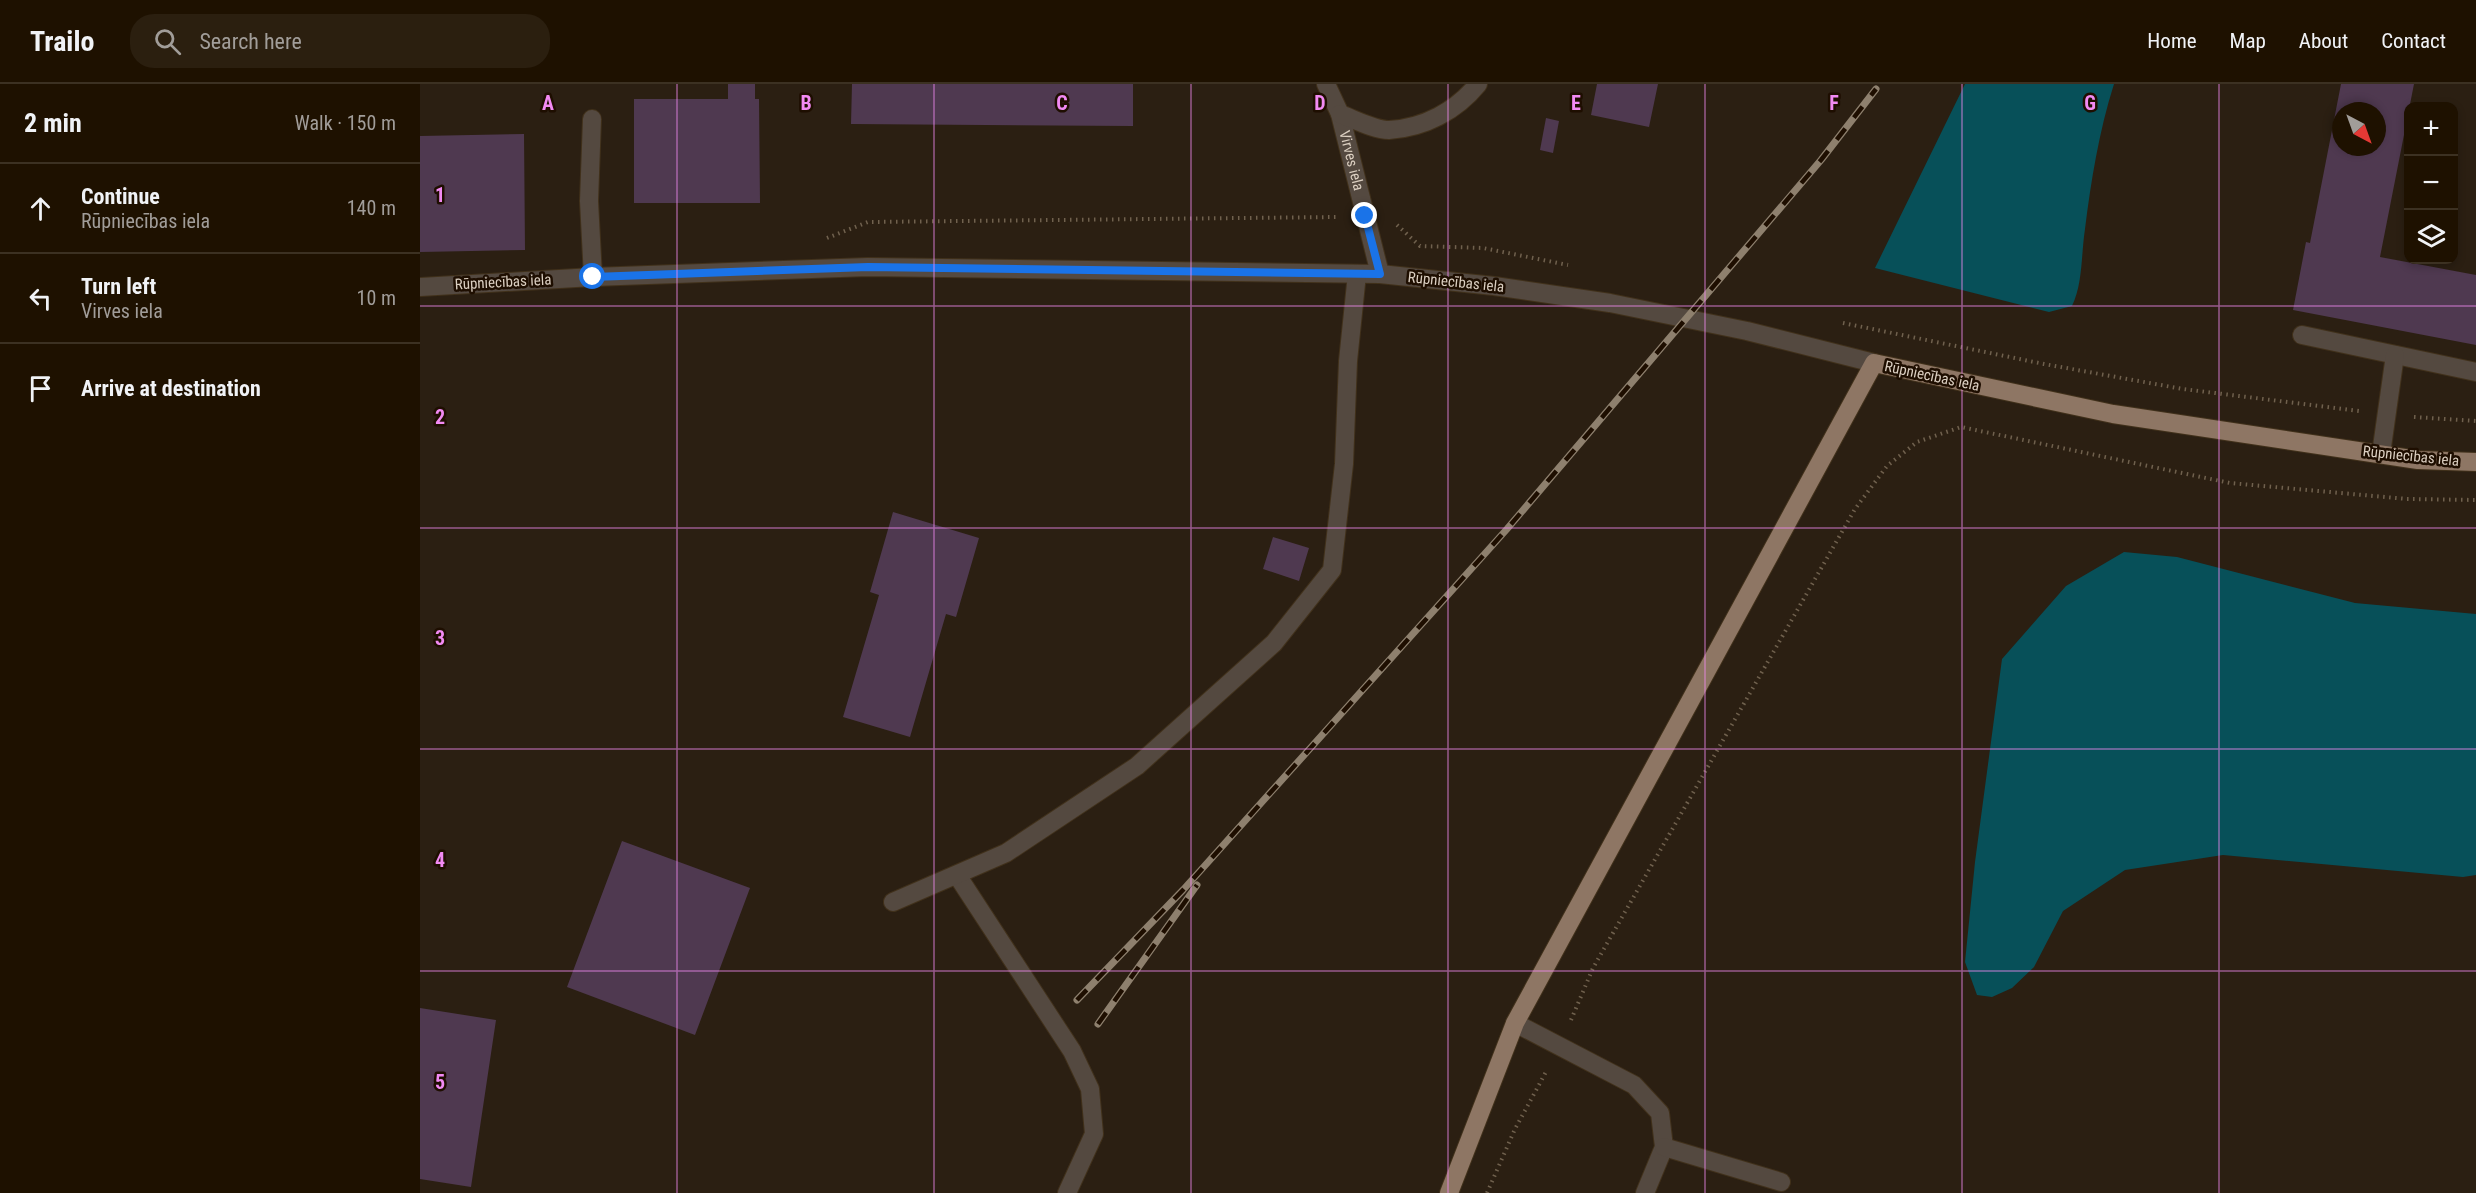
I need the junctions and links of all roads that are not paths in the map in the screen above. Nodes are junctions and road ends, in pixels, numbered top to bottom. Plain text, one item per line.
1 (1326, 84) edge
2 (1478, 84) edge
3 (1340, 114) junction
4 (592, 119) dead end
5 (1357, 274) junction
6 (1380, 274) junction
7 (593, 277) junction
8 (420, 287) edge
9 (2302, 335) dead end
10 (2395, 355) junction
11 (1874, 363) junction
12 (2476, 372) edge
13 (2381, 454) junction
14 (2476, 462) edge
15 (957, 875) junction
16 (893, 902) dead end
17 (1515, 1023) junction
18 (1664, 1148) junction
19 (1780, 1182) dead end
20 (1067, 1193) edge
21 (1449, 1193) edge
22 (1645, 1193) edge

1 - 3 street, Virves iela
2 - 3 street
3 - 6 street, Virves iela
4 - 7 street
5 - 6 street, Rūpniecības iela
5 - 7 street, Rūpniecības iela
5 - 15 street
6 - 11 street, Rūpniecības iela
7 - 8 street, Rūpniecības iela
9 - 10 street
10 - 12 street
10 - 13 street
11 - 13 main road, Rūpniecības iela
11 - 17 main road
13 - 14 main road, Rūpniecības iela
15 - 16 street
15 - 20 street
17 - 18 street
17 - 21 main road
18 - 19 street
18 - 22 street

